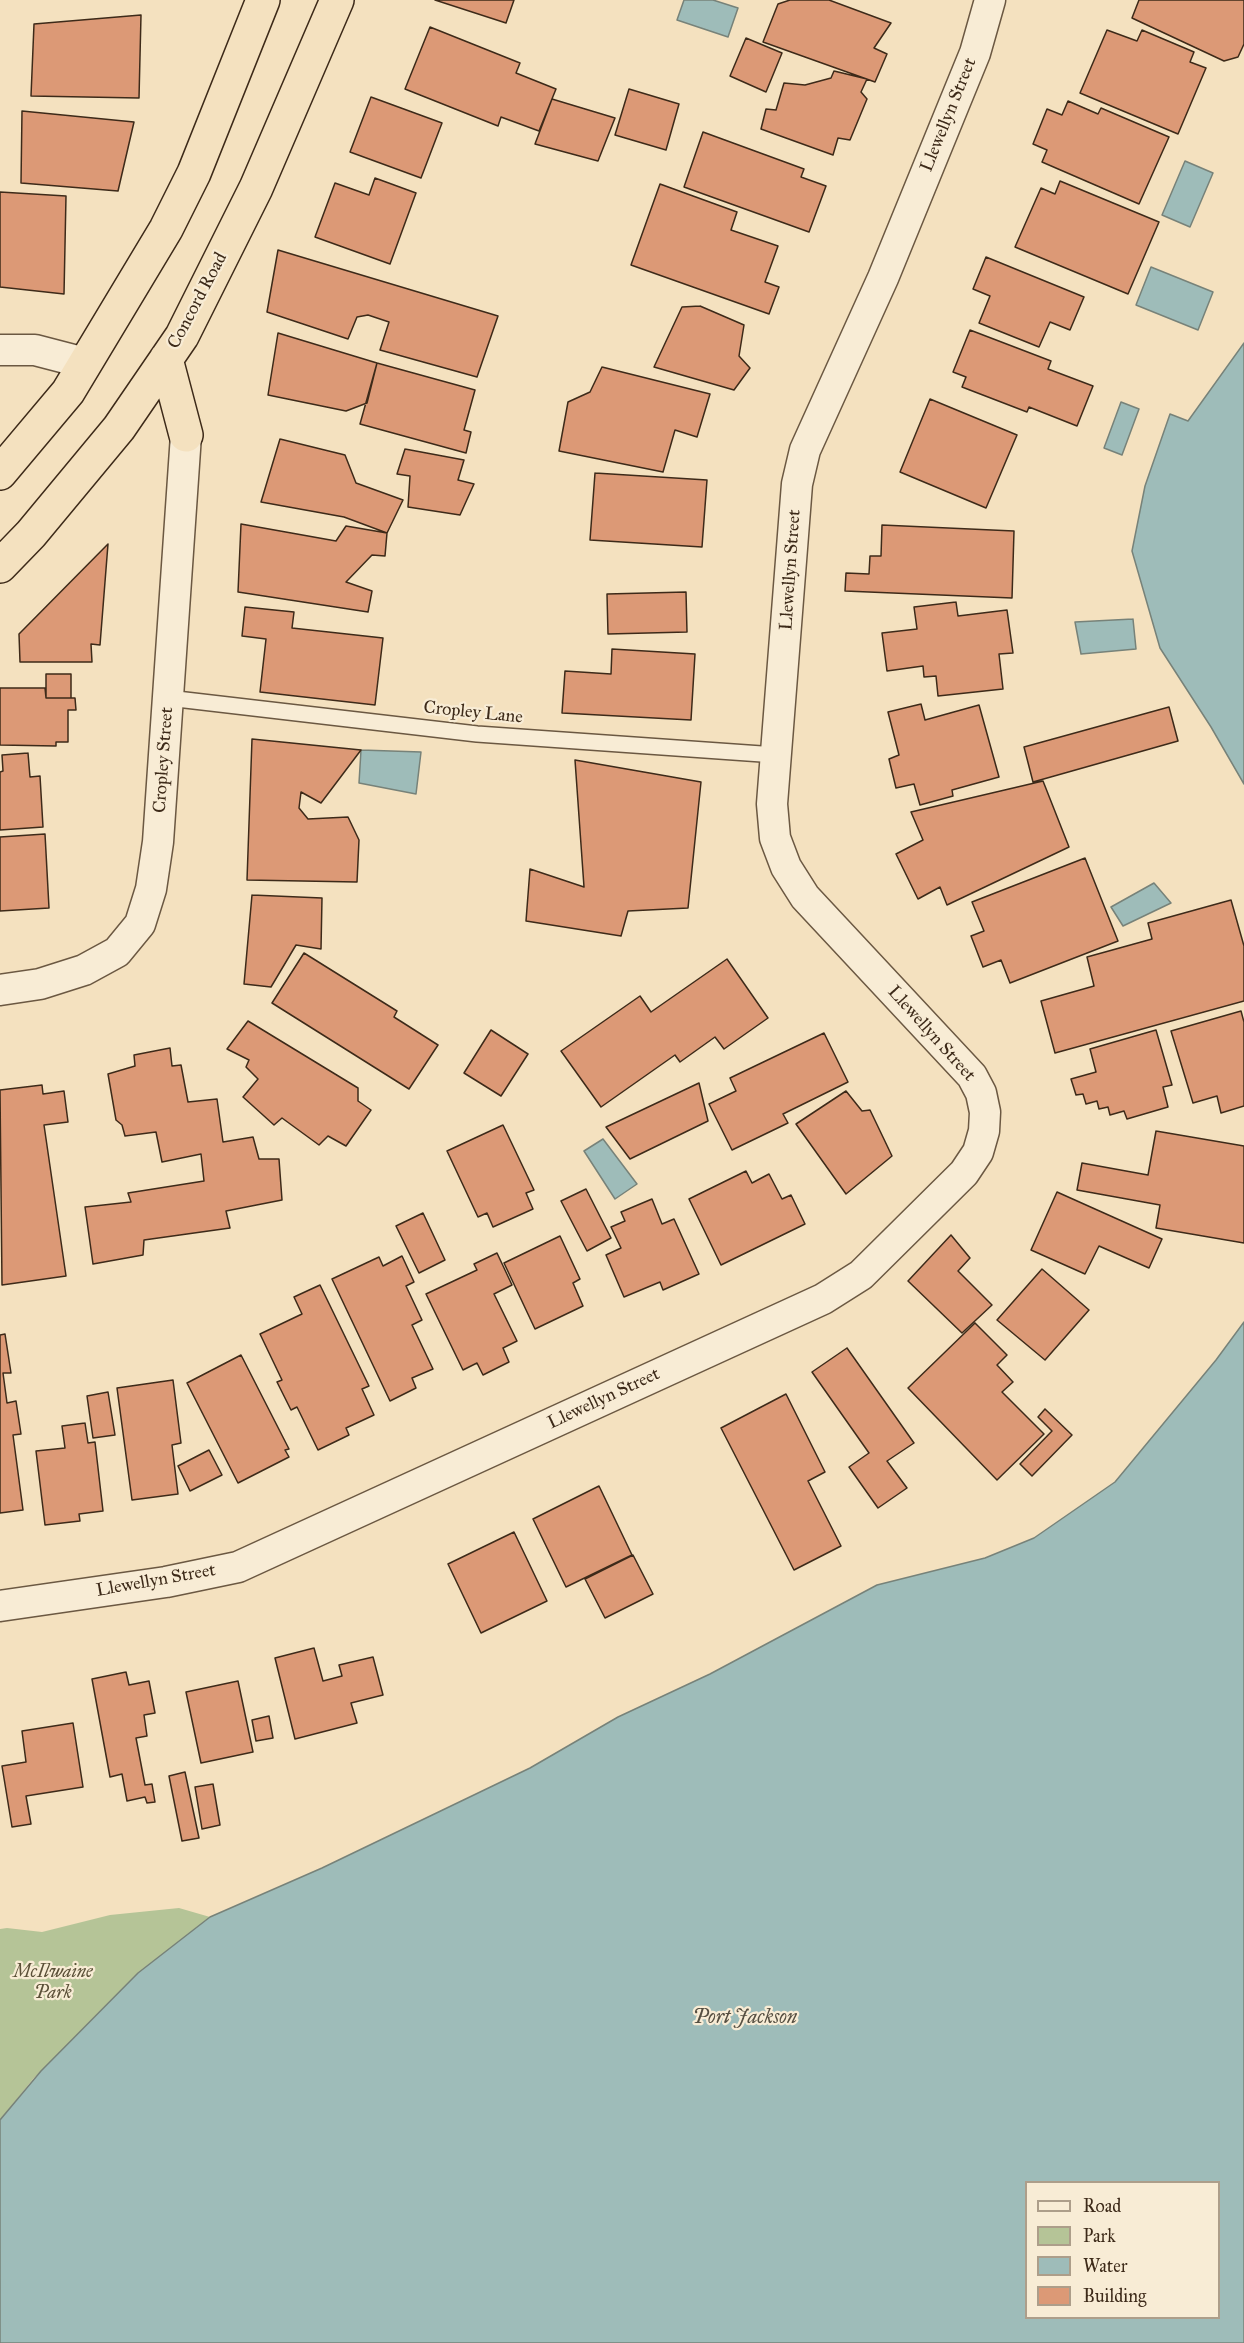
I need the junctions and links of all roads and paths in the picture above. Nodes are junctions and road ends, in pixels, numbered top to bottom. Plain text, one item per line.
1 (263, 0) edge
2 (337, 0) edge
3 (990, 0) edge
4 (0, 350) edge
5 (166, 360) junction
6 (85, 363) junction
7 (186, 435) joint
8 (0, 473) edge
9 (0, 566) edge
10 (168, 698) junction
11 (776, 755) junction
12 (0, 990) edge
13 (0, 1606) edge

1 - 6 highway
2 - 5 highway, Concord Road
3 - 11 street, Llewellyn Street
4 - 6 street
5 - 7 highway
5 - 9 highway, Concord Road
6 - 8 highway
7 - 10 street, Cropley Street
10 - 11 lane, Cropley Lane
10 - 12 street, Cropley Street
11 - 13 street, Llewellyn Street

